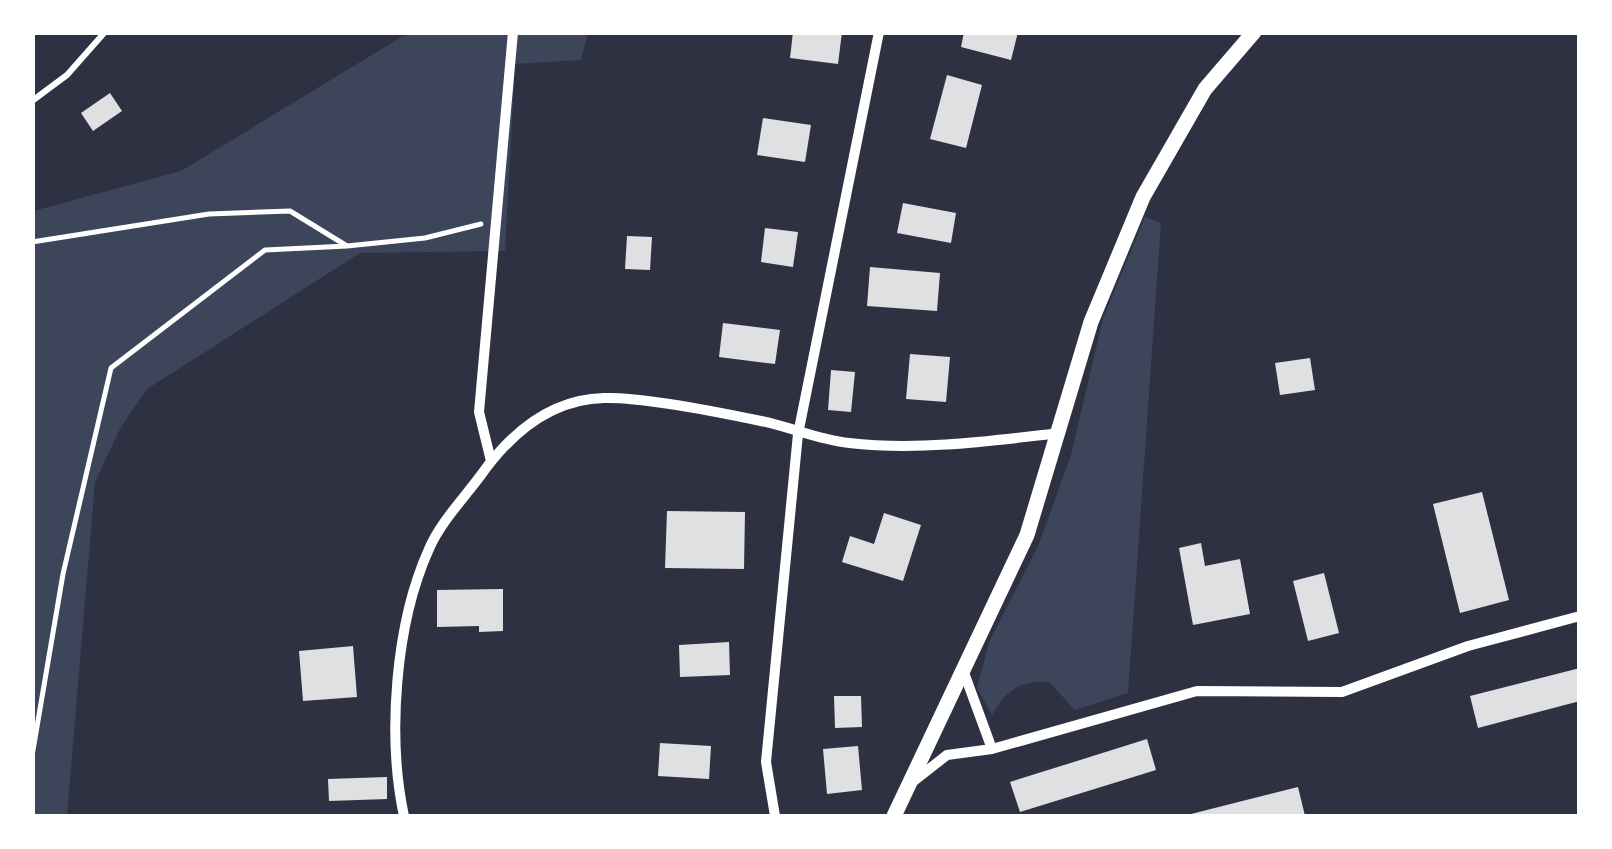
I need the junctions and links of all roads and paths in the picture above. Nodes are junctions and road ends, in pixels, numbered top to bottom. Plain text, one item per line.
1 (105, 32) edge
2 (513, 32) edge
3 (879, 32) edge
4 (1254, 32) edge
5 (32, 101) edge
6 (494, 221) junction
7 (32, 242) edge
8 (346, 246) junction
9 (1061, 433) junction
10 (798, 434) junction
11 (491, 461) junction
12 (1580, 616) edge
13 (963, 670) junction
14 (992, 749) junction
15 (32, 756) edge
16 (903, 795) junction
17 (404, 816) edge
18 (776, 816) edge
19 (894, 816) edge

1 - 5 lane
2 - 6 street
3 - 10 street
4 - 9 street
6 - 8 path
6 - 11 street
7 - 8 path
8 - 15 path
9 - 10 street
9 - 13 street
10 - 11 street
10 - 18 street
11 - 17 street
12 - 14 street
13 - 14 street
13 - 16 street
14 - 16 street
16 - 19 street

